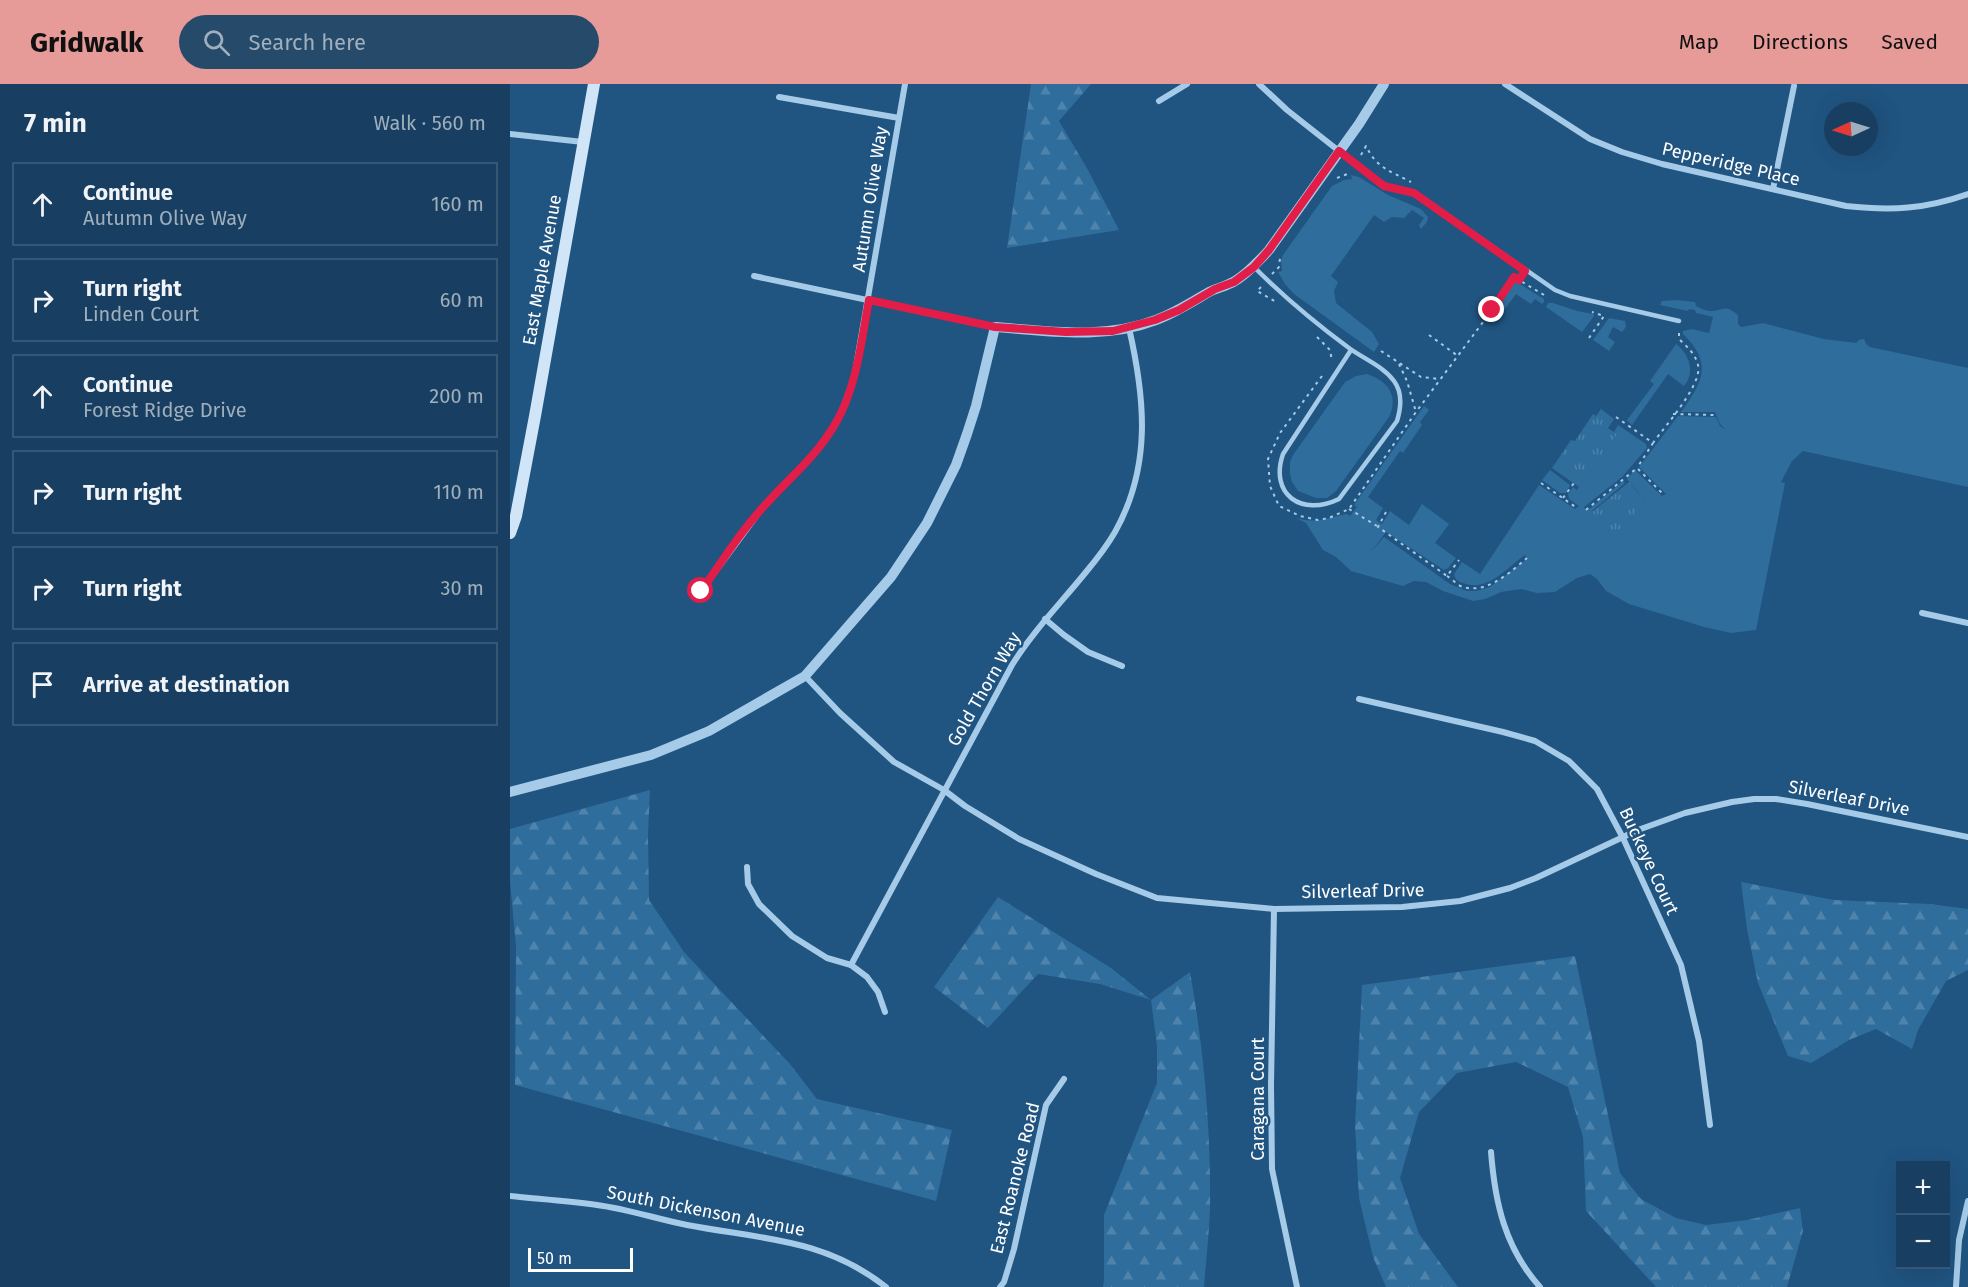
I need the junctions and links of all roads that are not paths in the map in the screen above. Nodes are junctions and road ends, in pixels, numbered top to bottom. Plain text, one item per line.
1 (594, 84) edge
2 (905, 84) edge
3 (1187, 84) edge
4 (1259, 84) edge
5 (1384, 84) edge
6 (1505, 84) edge
7 (1794, 86) dead end
8 (779, 97) dead end
9 (1159, 101) dead end
10 (899, 118) junction
11 (510, 134) edge
12 (583, 142) junction
13 (1339, 151) junction
14 (1773, 189) junction
15 (1968, 194) edge
16 (1254, 267) junction
17 (754, 276) dead end
18 (869, 300) junction
19 (1679, 321) dead end
20 (995, 327) junction
21 (1129, 328) junction
22 (1351, 350) junction
23 (510, 533) edge
24 (701, 591) dead end
25 (1922, 614) dead end
26 (1045, 619) junction
27 (1968, 623) edge
28 (1122, 666) dead end
29 (805, 676) junction
30 (1359, 699) dead end
31 (944, 790) junction
32 (510, 792) edge
33 (1968, 837) edge
34 (1623, 838) junction
35 (747, 867) dead end
36 (1274, 909) junction
37 (851, 965) junction
38 (885, 1012) dead end
39 (1064, 1079) dead end
40 (1710, 1125) dead end
41 (1491, 1152) dead end
42 (510, 1196) edge
43 (1968, 1201) edge
44 (886, 1287) edge
45 (1000, 1287) edge
46 (1297, 1287) edge
47 (1540, 1287) edge
48 (1956, 1287) edge

1 - 12 main road, East Maple Avenue
2 - 10 street, Autumn Olive Way
3 - 9 street
4 - 13 street
5 - 13 street
6 - 14 street, Pepperidge Place
7 - 14 street
8 - 10 street
10 - 18 street, Autumn Olive Way
11 - 12 street
12 - 23 main road, East Maple Avenue
13 - 16 street
13 - 19 lane
14 - 15 street, Pepperidge Place
16 - 21 street
16 - 22 lane
17 - 18 street
18 - 20 street
18 - 24 street, Autumn Olive Way
20 - 21 street
20 - 29 street
21 - 26 street, Gold Thorn Way
22 - 22 lane
25 - 27 street
26 - 28 street
26 - 31 street, Gold Thorn Way
29 - 31 street, Silverleaf Drive
29 - 32 street
30 - 34 street, Buckeye Court
31 - 36 street, Silverleaf Drive
31 - 37 street, Gold Thorn Way
33 - 34 street, Silverleaf Drive
34 - 36 street, Silverleaf Drive
34 - 40 street, Buckeye Court
35 - 37 street
36 - 46 street, Caragana Court
37 - 38 street
39 - 45 street, East Roanoke Road
41 - 47 street
42 - 44 street, South Dickenson Avenue
43 - 48 street

